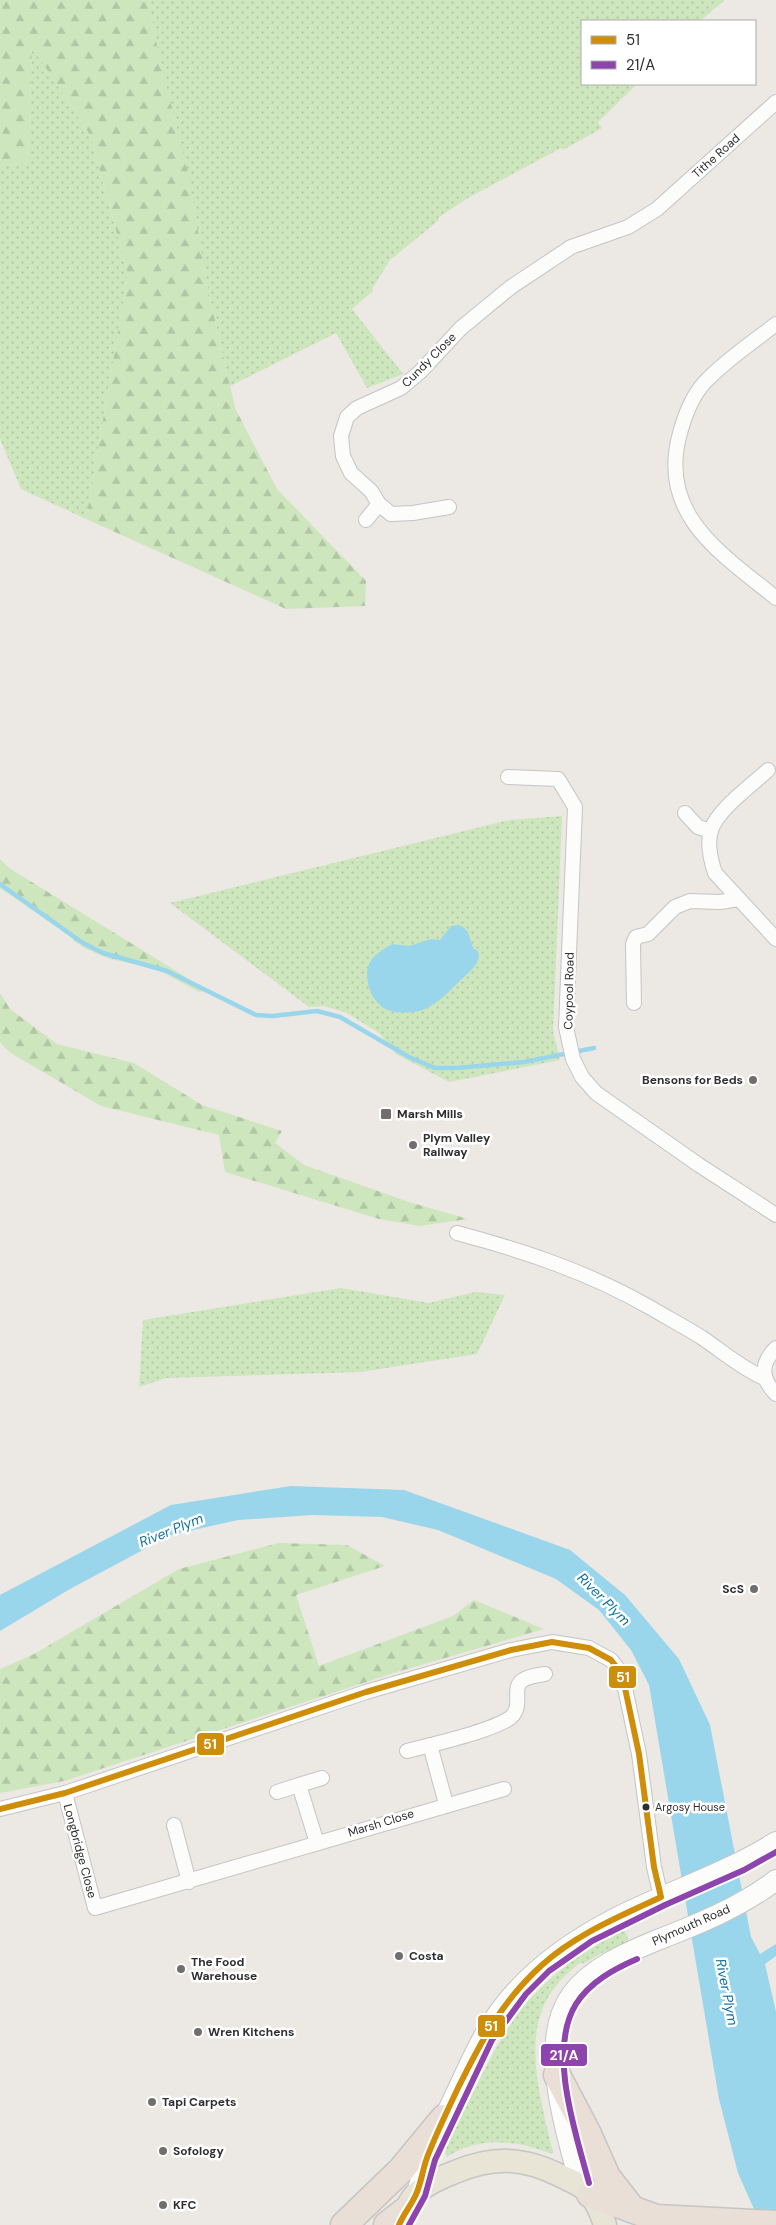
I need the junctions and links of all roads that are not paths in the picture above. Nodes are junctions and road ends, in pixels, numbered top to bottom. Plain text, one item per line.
1 (776, 102) edge
2 (657, 209) joint
3 (776, 324) edge
4 (379, 504) junction
5 (449, 507) dead end
6 (366, 520) dead end
7 (776, 598) edge
8 (768, 770) dead end
9 (508, 777) dead end
10 (685, 813) dead end
11 (711, 830) junction
12 (739, 899) junction
13 (776, 939) edge
14 (634, 1003) dead end
15 (776, 1215) edge
16 (457, 1233) dead end
17 (776, 1348) edge
18 (764, 1378) junction
19 (776, 1394) edge
20 (545, 1674) dead end
21 (430, 1745) junction
22 (407, 1751) dead end
23 (322, 1778) dead end
24 (299, 1785) junction
25 (504, 1789) dead end
26 (277, 1792) dead end
27 (65, 1793) junction
28 (446, 1804) junction
29 (0, 1809) edge
30 (174, 1825) dead end
31 (317, 1842) junction
32 (776, 1842) edge
33 (776, 1880) edge
34 (189, 1882) junction
35 (661, 1897) junction
36 (95, 1908) joint
37 (557, 2075) junction
38 (444, 2118) junction
39 (585, 2190) junction
40 (632, 2210) junction
41 (402, 2213) edge
42 (776, 2224) edge
43 (344, 2225) edge
44 (605, 2225) edge

1 - 2 street, Tithe Road
2 - 4 street, Cundy Close
3 - 7 street
4 - 5 street, Cundy Close
4 - 6 street
8 - 11 street
9 - 15 street, Coypool Road
10 - 11 street
11 - 12 street
12 - 13 street
12 - 14 street
16 - 18 street
17 - 18 street
18 - 19 street
20 - 21 street
21 - 22 street
21 - 28 street
23 - 24 street
24 - 26 street
24 - 31 street
25 - 28 street, Marsh Close
27 - 29 street
27 - 35 street
27 - 36 street, Longbridge Close
28 - 31 street, Marsh Close
30 - 34 street
31 - 34 street, Marsh Close
32 - 35 main road
33 - 37 main road, Plymouth Road
34 - 36 street, Marsh Close
35 - 38 main road
37 - 39 main road, Plymouth Road
37 - 40 highway
38 - 41 main road
38 - 43 highway
39 - 40 highway
39 - 41 main road
39 - 44 main road
40 - 42 highway

